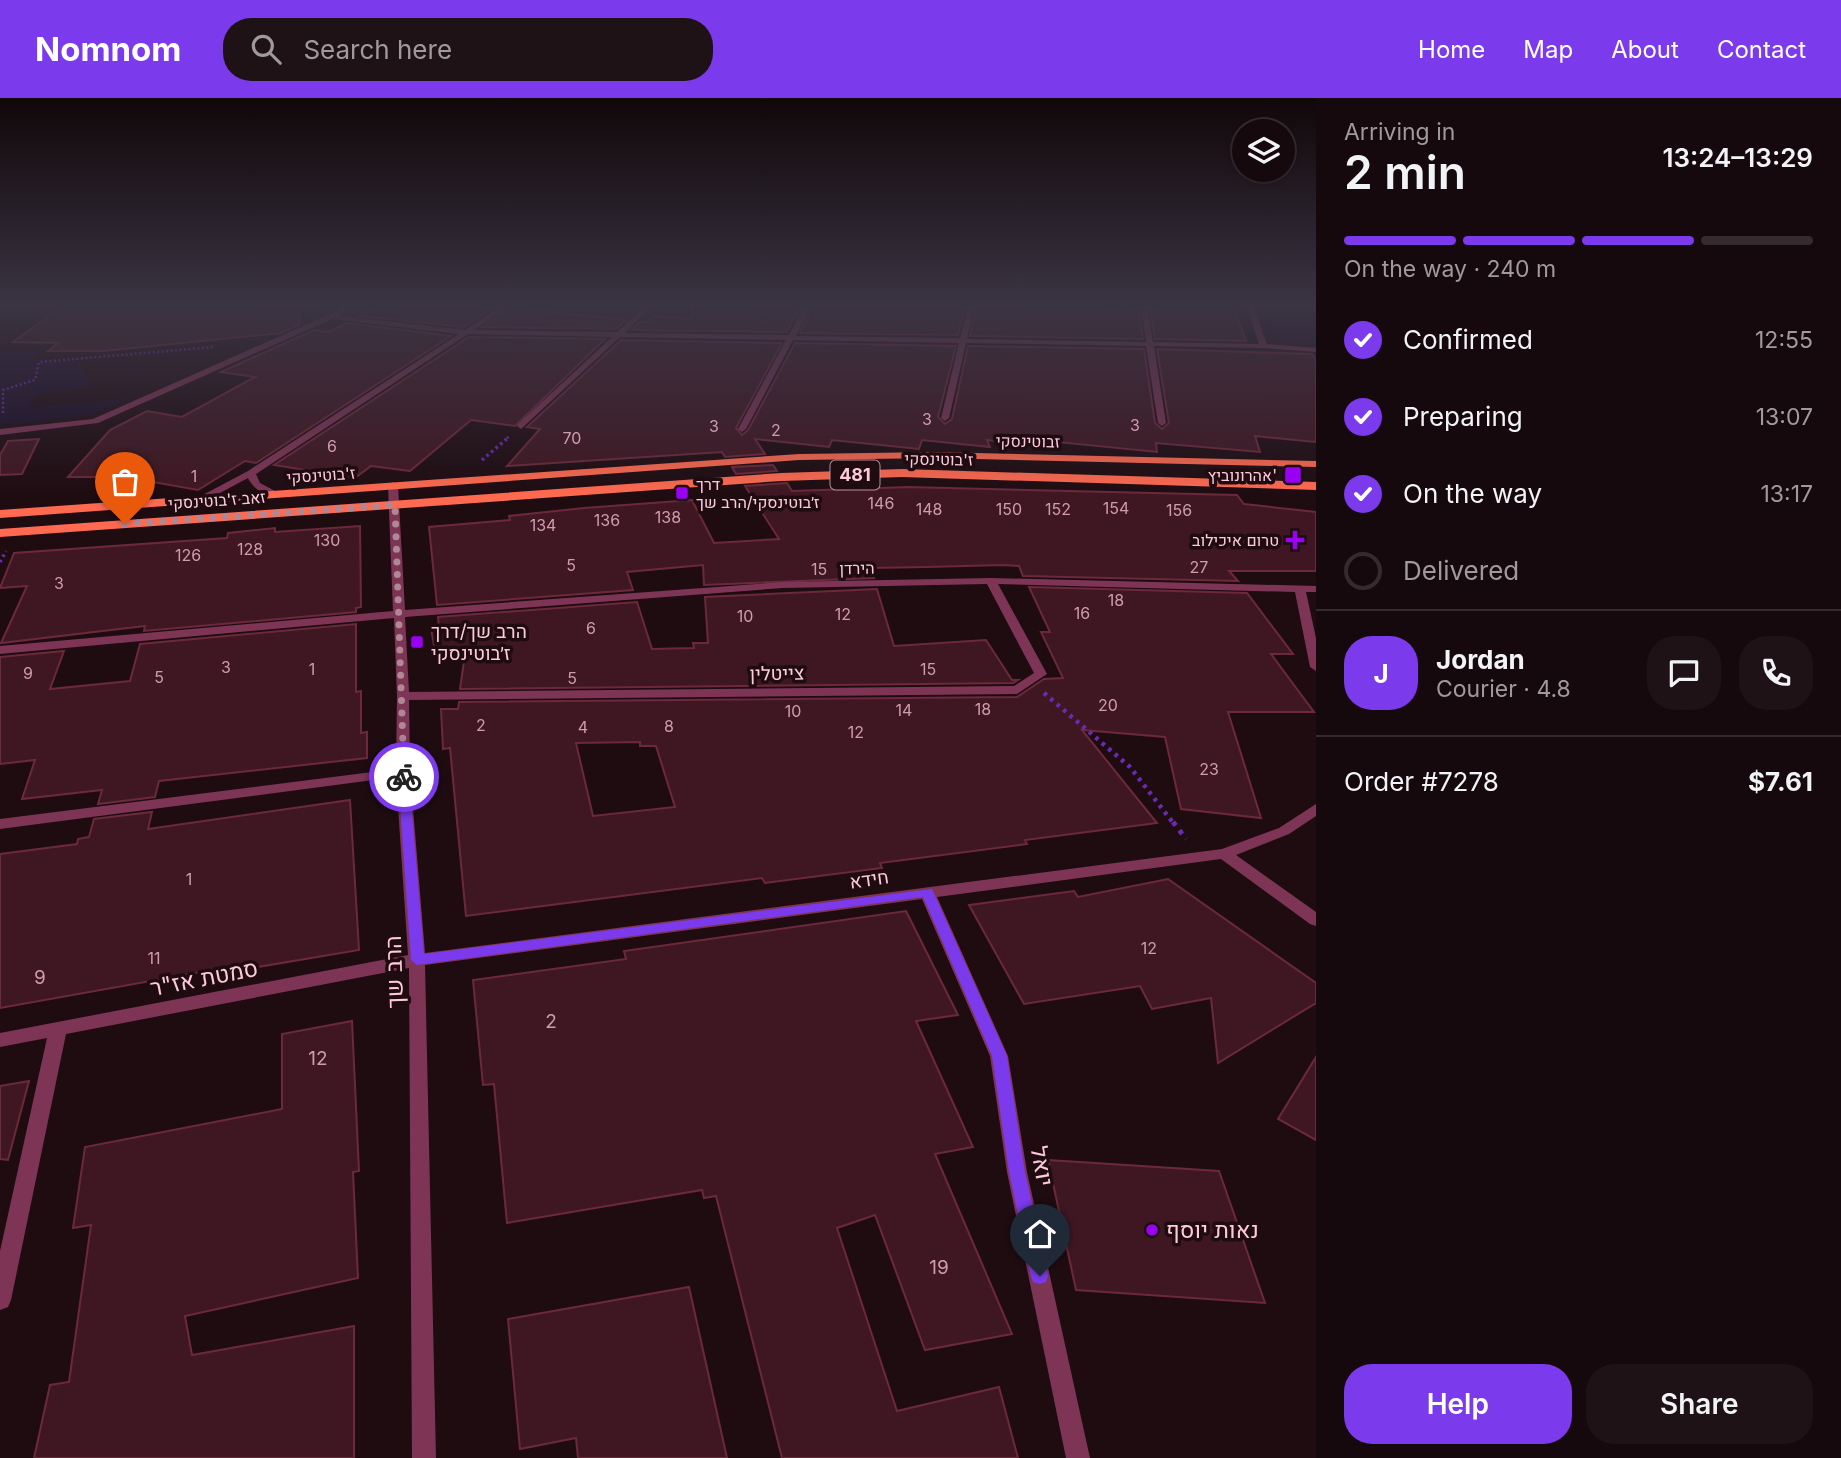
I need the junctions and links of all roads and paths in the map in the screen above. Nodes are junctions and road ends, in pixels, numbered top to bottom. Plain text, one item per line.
1 (37, 369) edge
2 (212, 369) edge
3 (408, 369) edge
4 (583, 369) edge
5 (774, 369) edge
6 (957, 369) edge
7 (1154, 369) edge
8 (945, 418) dead end
9 (1162, 423) dead end
10 (521, 426) joint
11 (742, 429) dead end
12 (1, 432) edge
13 (1316, 464) edge
14 (251, 473) junction
15 (461, 480) junction
16 (393, 485) junction
17 (1316, 486) edge
18 (274, 494) junction
19 (202, 499) junction
20 (395, 505) junction
21 (0, 514) edge
22 (0, 533) edge
23 (991, 581) junction
24 (1300, 588) junction
25 (1316, 589) edge
26 (400, 614) junction
27 (0, 650) edge
28 (1316, 667) edge
29 (1030, 682) junction
30 (403, 696) junction
31 (403, 772) junction
32 (1316, 809) edge
33 (0, 824) edge
34 (1224, 854) junction
35 (1200, 857) junction
36 (927, 892) junction
37 (1316, 920) edge
38 (417, 960) junction
39 (58, 1029) junction
40 (0, 1040) edge
41 (0, 1300) edge
42 (424, 1458) edge
43 (1078, 1458) edge

1 - 12 path
2 - 12 street
3 - 14 street
4 - 10 street
5 - 11 street
6 - 8 street
7 - 9 street
10 - 15 path
13 - 15 main road, זבוטינסקי / 481
14 - 18 street
14 - 19 street
15 - 16 main road, 481
16 - 18 main road, ז'בוטינסקי / 481
16 - 20 street, הרב שך
17 - 20 main road, ז'בוטינסקי / 481
18 - 19 main road, ז'בוטינסקי / 481
19 - 21 main road, ז'בוטינסקי / 481
20 - 22 main road, זאב ז'בוטינסקי / 481
20 - 26 street, הרב שך
23 - 24 street, הירדן
23 - 26 street, הירדן
23 - 29 street
24 - 25 street, הירדן
24 - 28 street
26 - 27 street, הירדן
26 - 30 street, הרב שך
29 - 30 street, צייטלין
29 - 35 path
30 - 31 street, הרב שך
31 - 33 street
31 - 38 street, הרב שך
32 - 34 street, חידא
34 - 35 street, חידא
34 - 37 street
35 - 36 street, חידא
36 - 38 street, חידא
36 - 43 street, יואל
38 - 39 street, סמטת אז"ר
38 - 42 street, הרב שך
39 - 40 street, סמטת אז"ר
39 - 41 street

